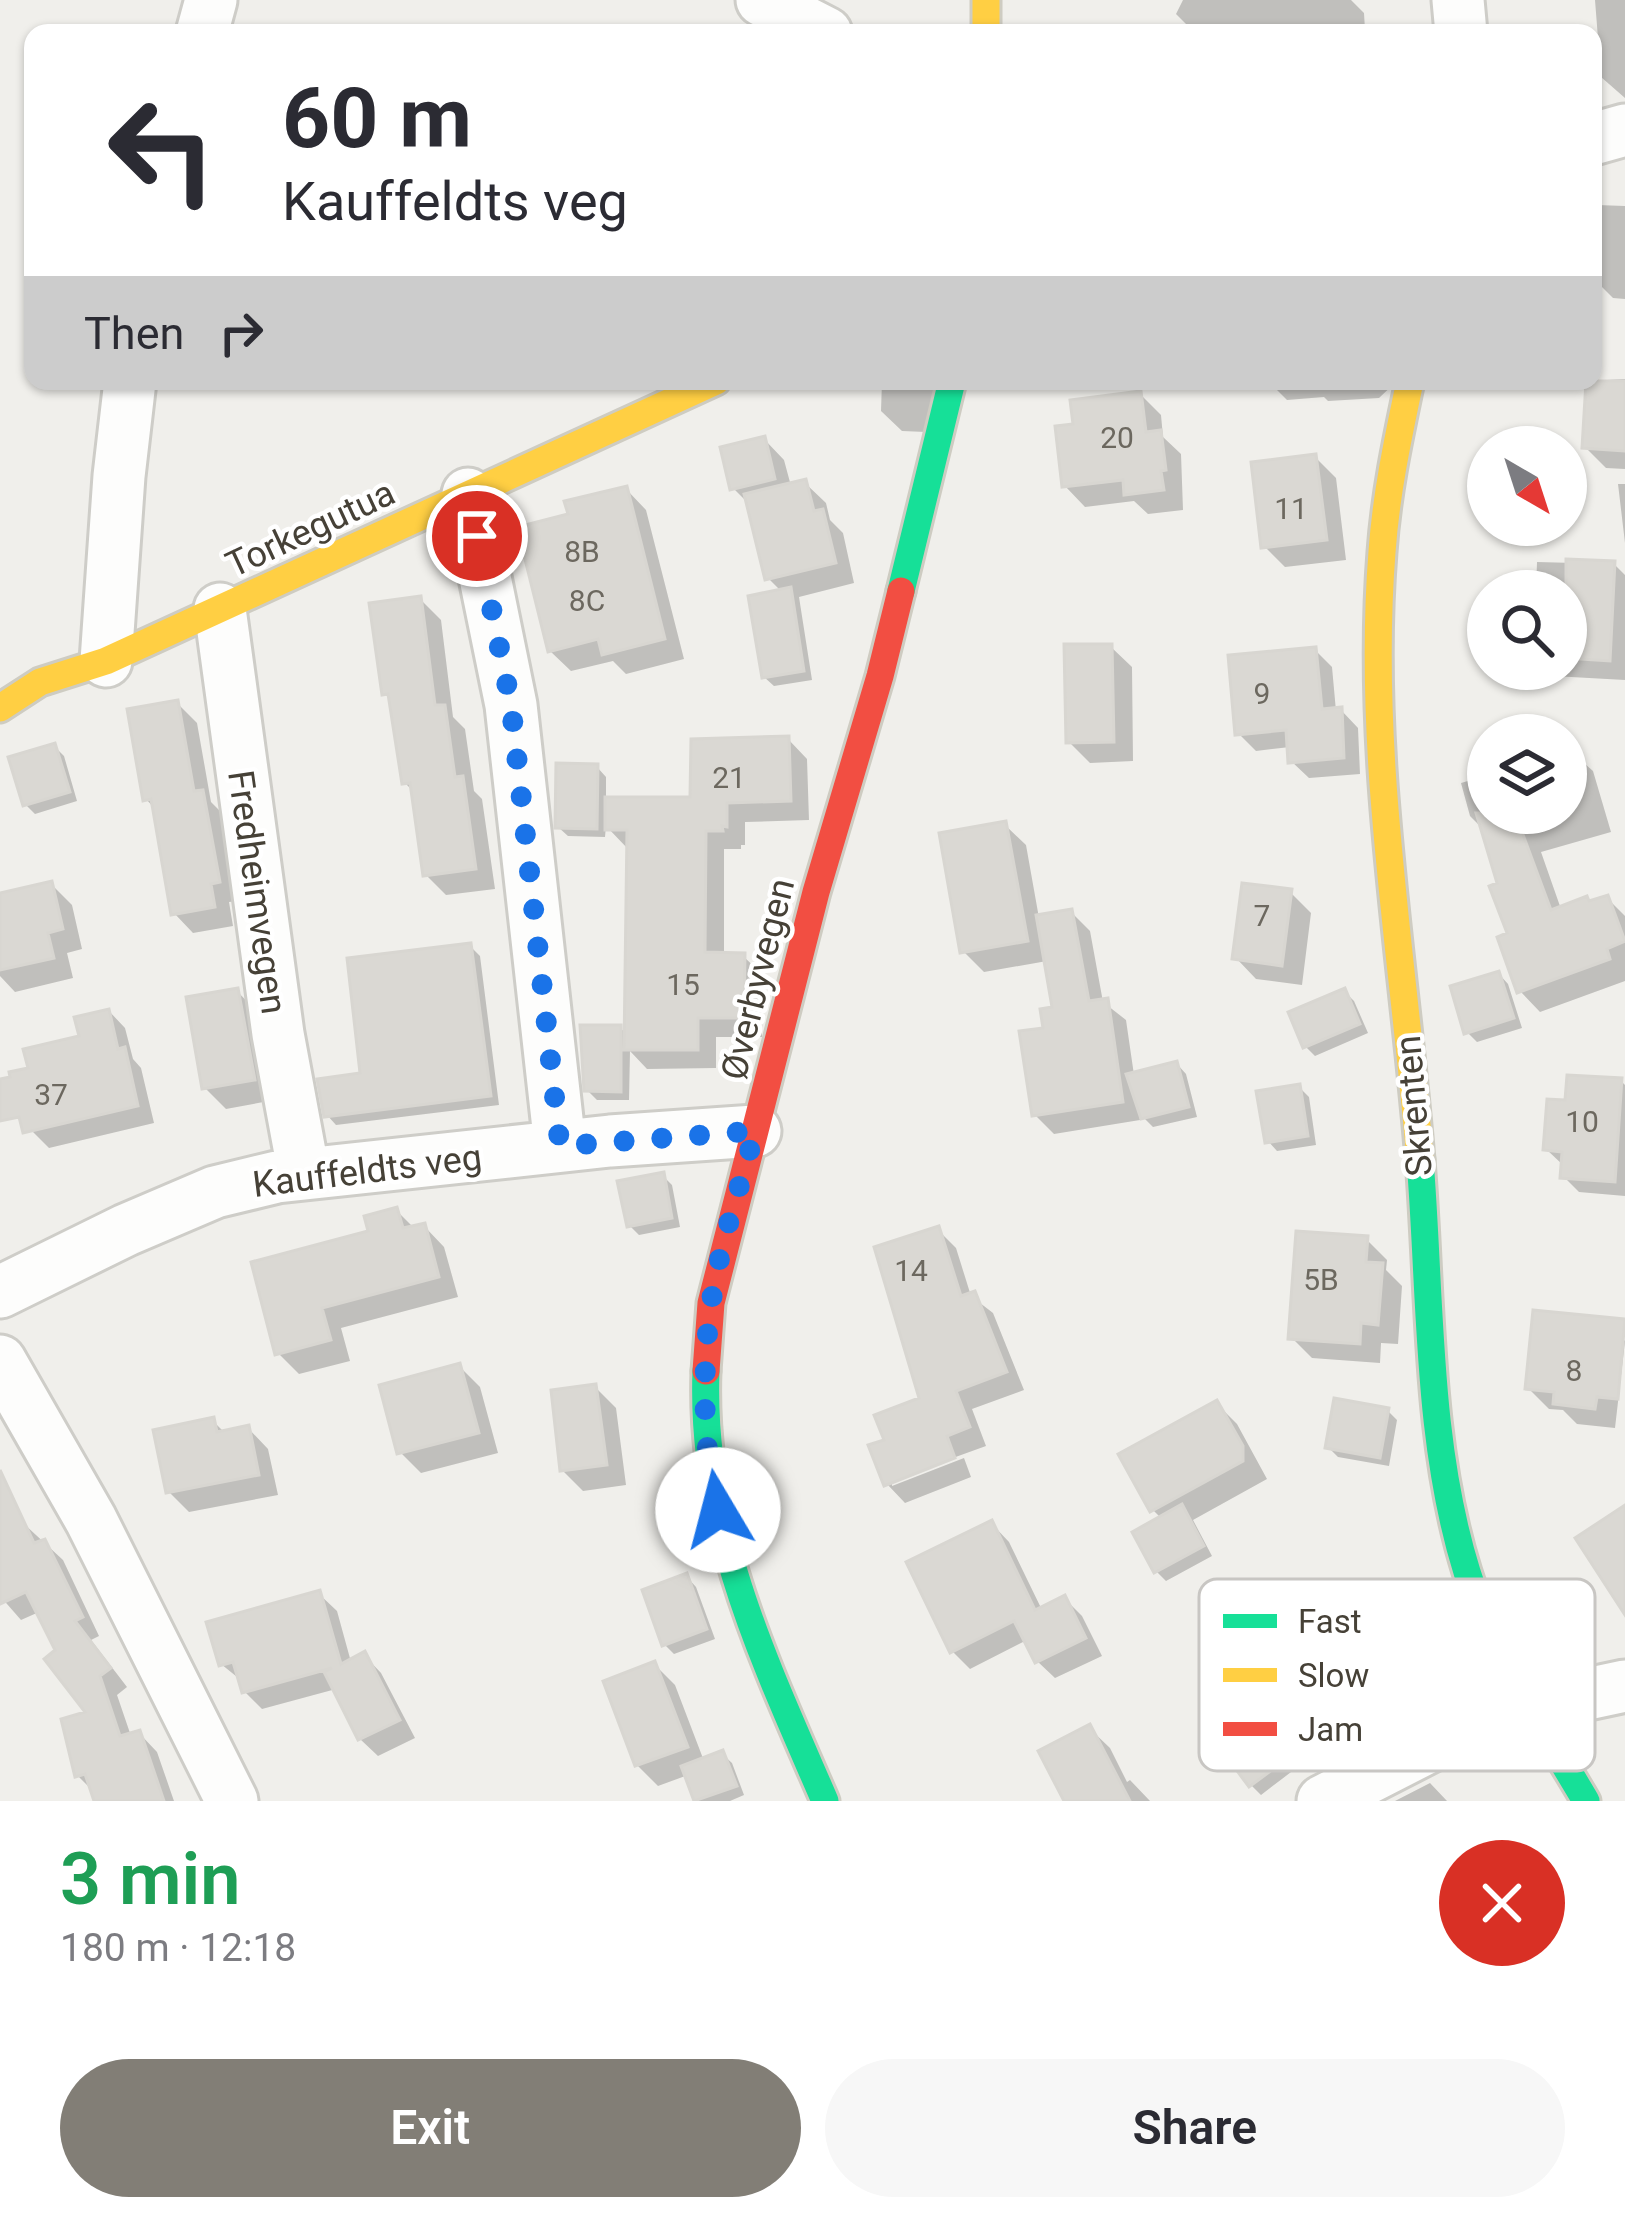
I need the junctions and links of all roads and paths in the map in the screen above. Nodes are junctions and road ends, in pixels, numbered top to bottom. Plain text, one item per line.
1 (762, 0) edge
2 (809, 24) edge
3 (129, 390) edge
4 (696, 390) edge
5 (950, 390) edge
6 (1408, 390) edge
7 (468, 494) junction
8 (220, 609) junction
9 (106, 661) junction
10 (0, 708) edge
11 (755, 1131) junction
12 (560, 1146) junction
13 (304, 1174) junction
14 (0, 1292) edge
15 (0, 1361) edge
16 (1470, 1579) edge
17 (1625, 1686) edge
18 (1595, 1692) edge
19 (1378, 1771) edge
20 (1569, 1771) edge
21 (232, 1801) edge
22 (825, 1801) edge
23 (1322, 1801) edge
24 (1586, 1801) edge

1 - 2 street
3 - 9 street
4 - 7 street, Torkegutua
5 - 11 street, Øverbyvegen
6 - 16 street, Skrenten
7 - 8 street, Torkegutua
7 - 12 street
8 - 9 street, Torkegutua
8 - 13 street, Fredheimvegen
9 - 10 street, Torkegutua
11 - 12 street, Kauffeldts veg
11 - 22 street, Øverbyvegen
12 - 13 street, Kauffeldts veg
13 - 14 street, Kauffeldts veg
15 - 21 street
17 - 18 street
19 - 23 street
20 - 24 street, Skrenten

